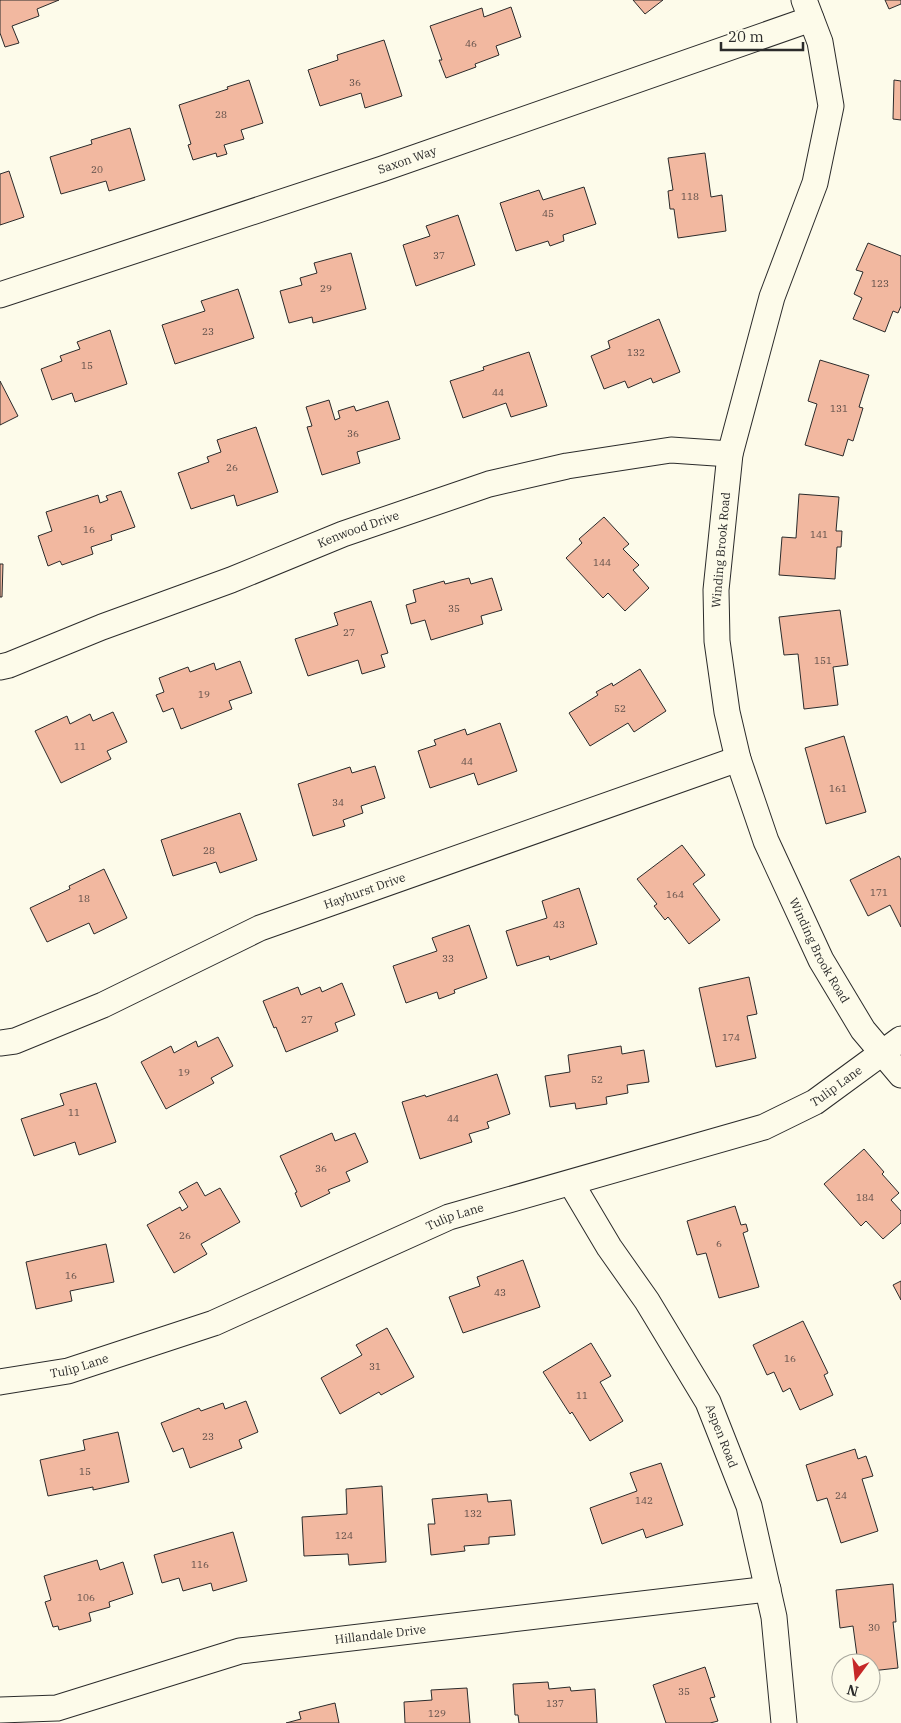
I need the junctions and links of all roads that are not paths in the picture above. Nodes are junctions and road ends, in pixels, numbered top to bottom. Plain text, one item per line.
1 (808, 9) edge
2 (0, 295) edge
3 (730, 454) junction
4 (0, 667) edge
5 (738, 759) junction
6 (0, 1043) edge
7 (892, 1046) edge
8 (901, 1074) edge
9 (571, 1183) junction
10 (0, 1382) edge
11 (768, 1589) junction
12 (0, 1710) edge
13 (784, 1723) edge

1 - 2 street, Saxon Way
1 - 3 street, Winding Brook Road
3 - 4 street, Kenwood Drive
3 - 5 street, Winding Brook Road
5 - 6 street, Hayhurst Drive
5 - 7 street, Winding Brook Road
7 - 8 street, Winding Brook Road
7 - 9 street, Tulip Lane
9 - 10 street, Tulip Lane
9 - 11 street, Aspen Road
11 - 12 street, Hillandale Drive
11 - 13 street, Aspen Road

